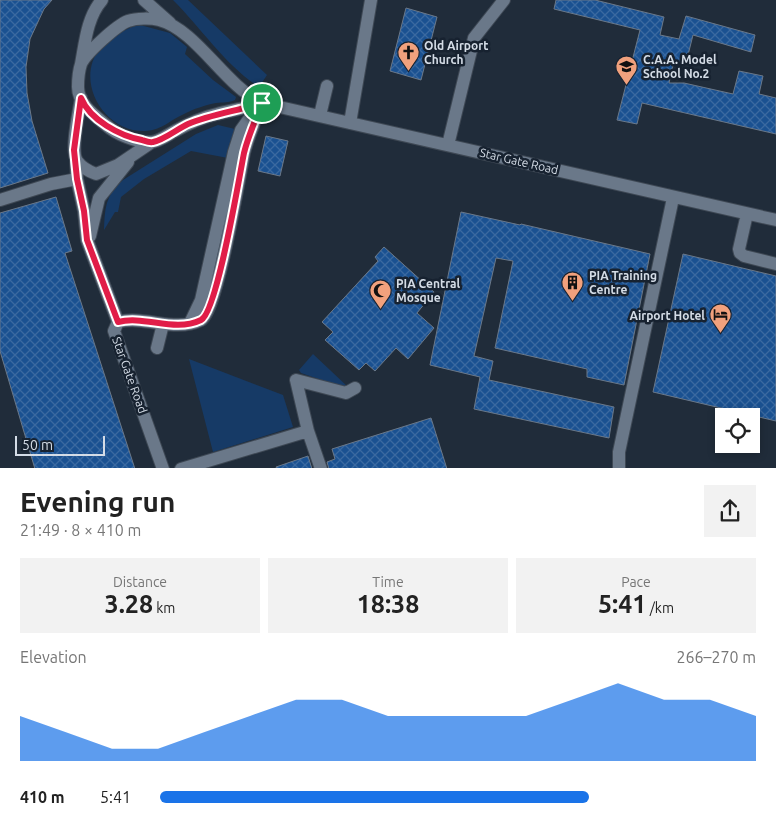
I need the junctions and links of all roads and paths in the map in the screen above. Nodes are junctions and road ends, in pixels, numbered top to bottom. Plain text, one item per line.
1 (102, 0) edge
2 (144, 0) edge
3 (371, 0) edge
4 (504, 0) edge
5 (173, 26) junction
6 (81, 64) junction
7 (327, 86) dead end
8 (81, 98) junction
9 (262, 103) junction
10 (320, 115) junction
11 (350, 123) junction
12 (152, 142) junction
13 (448, 144) junction
14 (134, 154) junction
15 (76, 160) junction
16 (77, 179) junction
17 (674, 198) junction
18 (0, 200) edge
19 (748, 214) junction
20 (776, 220) edge
21 (89, 243) junction
22 (776, 264) edge
23 (118, 322) junction
24 (163, 324) junction
25 (157, 348) dead end
26 (355, 388) dead end
27 (308, 431) junction
28 (163, 468) edge
29 (181, 468) edge
30 (321, 468) edge
31 (618, 468) edge

1 - 6 street
2 - 5 street
3 - 11 street
4 - 13 street
5 - 6 street
5 - 9 street
6 - 8 street
7 - 10 street
8 - 12 street
8 - 15 street
9 - 10 street, Star Gate Road
9 - 12 street
9 - 24 street, Star Gate Road
10 - 11 street, Star Gate Road
11 - 13 street, Star Gate Road
12 - 14 street
13 - 17 street, Star Gate Road
14 - 15 street
14 - 21 street
15 - 16 street
16 - 18 street
16 - 21 street
17 - 19 street, Star Gate Road
17 - 31 street
19 - 20 street, Star Gate Road
19 - 22 street
21 - 23 street
23 - 24 street, Star Gate Road
23 - 28 street, Star Gate Road
24 - 25 street
26 - 27 street
27 - 29 street
27 - 30 street

